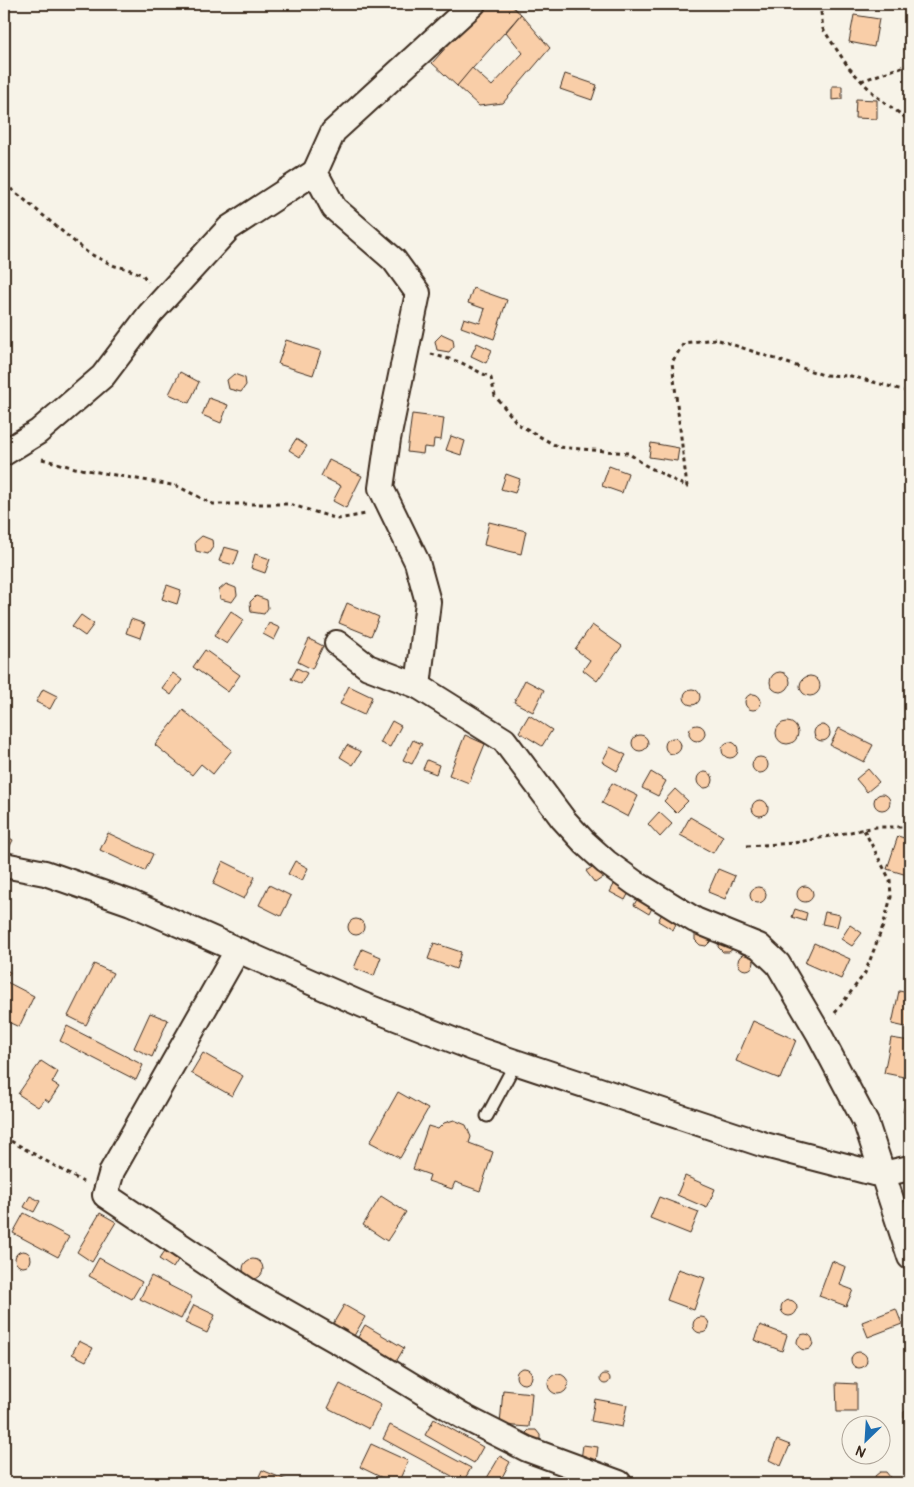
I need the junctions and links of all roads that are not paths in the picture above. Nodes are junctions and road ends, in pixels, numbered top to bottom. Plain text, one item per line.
1 (473, 4) edge
2 (315, 172) junction
3 (5, 452) edge
4 (337, 643) dead end
5 (418, 686) junction
6 (4, 864) edge
7 (236, 951) junction
8 (516, 1062) junction
9 (487, 1116) dead end
10 (910, 1168) edge
11 (883, 1174) junction
12 (910, 1257) edge
13 (619, 1483) edge

1 - 2 street
2 - 3 street
2 - 5 street
4 - 5 street
5 - 11 street
6 - 7 street
7 - 8 street
7 - 13 street
8 - 9 lane
8 - 11 street
10 - 11 street
11 - 12 street

